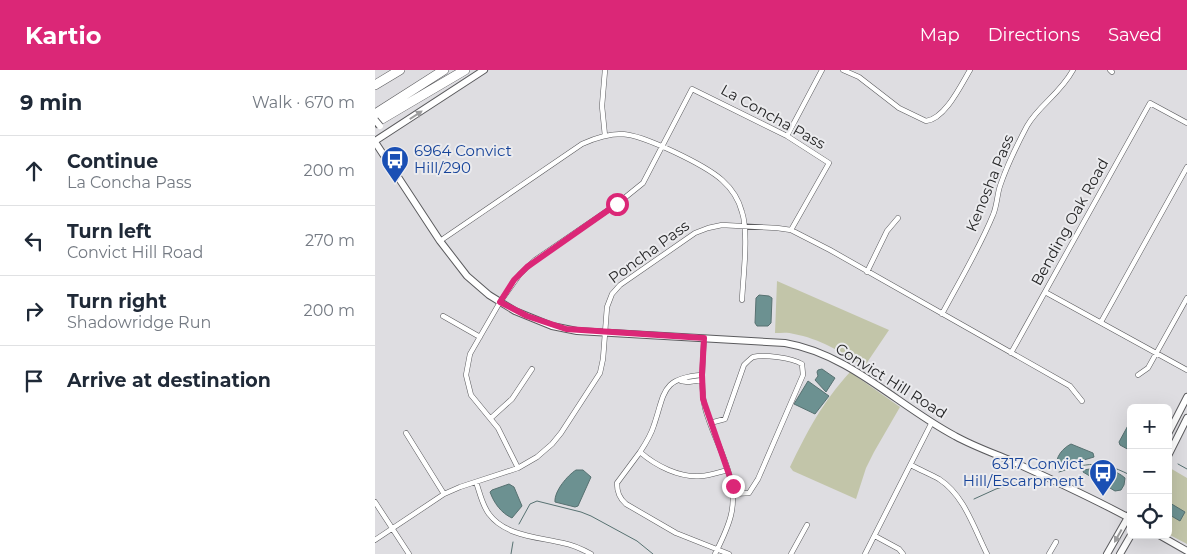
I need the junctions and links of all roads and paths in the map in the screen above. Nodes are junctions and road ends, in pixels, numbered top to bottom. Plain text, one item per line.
1 (400, 70) edge
2 (444, 70) edge
3 (465, 70) edge
4 (484, 70) edge
5 (605, 70) edge
6 (822, 70) edge
7 (843, 70) edge
8 (970, 70) edge
9 (1073, 70) edge
10 (432, 78) junction
11 (375, 85) edge
12 (375, 114) edge
13 (376, 123) edge
14 (1187, 123) edge
15 (396, 128) junction
16 (605, 136) junction
17 (787, 136) junction
18 (375, 142) edge
19 (663, 147) junction
20 (1187, 167) edge
21 (899, 218) dead end
22 (745, 226) junction
23 (791, 230) junction
24 (440, 241) junction
25 (867, 272) junction
26 (1045, 292) junction
27 (1187, 298) edge
28 (742, 300) dead end
29 (500, 302) junction
30 (942, 314) junction
31 (443, 316) dead end
32 (1101, 322) junction
33 (605, 333) junction
34 (480, 337) junction
35 (704, 338) junction
36 (1011, 353) junction
37 (1157, 353) junction
38 (533, 369) dead end
39 (1187, 370) edge
40 (1138, 375) dead end
41 (702, 377) junction
42 (1187, 397) edge
43 (1082, 401) dead end
44 (491, 418) junction
45 (1187, 418) edge
46 (932, 422) junction
47 (710, 423) junction
48 (1172, 426) edge
49 (406, 433) dead end
50 (1172, 449) edge
51 (640, 452) junction
52 (911, 465) junction
53 (518, 468) junction
54 (728, 470) junction
55 (476, 482) junction
56 (444, 494) junction
57 (733, 494) junction
58 (375, 502) edge
59 (1127, 515) edge
60 (1127, 521) edge
61 (807, 525) dead end
62 (392, 528) junction
63 (875, 536) junction
64 (1129, 539) edge
65 (1166, 539) edge
66 (375, 540) edge
67 (1056, 542) dead end
68 (717, 548) junction
69 (1187, 551) edge
70 (409, 554) edge
71 (591, 554) edge
72 (715, 554) edge
73 (729, 554) edge
74 (791, 554) edge
75 (865, 554) edge
76 (903, 554) edge
77 (987, 554) edge
78 (1049, 554) edge
79 (1107, 554) edge
80 (1120, 554) edge

1 - 11 highway
2 - 10 highway
3 - 13 highway
15 -> 4 street
5 - 16 street
6 - 17 street
7 - 8 street
9 - 30 street, Kenosha Pass
10 - 12 highway
10 - 13 highway
13 - 15 street
14 - 26 street, Bending Oak Road
15 - 18 street
16 - 19 street
16 - 24 street
17 - 19 street, La Concha Pass
17 - 23 street, La Concha Pass
18 - 24 street, Convict Hill Road
19 - 22 street
19 - 29 street, La Concha Pass
20 - 32 street
21 - 25 street
22 - 23 street, Poncha Pass
22 - 28 street
22 - 33 street, Poncha Pass
23 - 25 street, Poncha Pass
24 - 29 street, Convict Hill Road
25 - 30 street, Poncha Pass
26 - 32 street
26 - 36 street, Bending Oak Road
27 - 37 street
29 - 33 street, Convict Hill Road
29 - 34 street, La Concha Pass
30 - 36 street, Poncha Pass
31 - 34 street
32 - 37 street
33 - 35 street, Convict Hill Road
33 - 53 street, Poncha Pass
34 - 44 street, La Concha Pass
35 - 41 street
35 - 46 street, Convict Hill Road
36 - 43 street, Poncha Pass
37 - 39 street
37 - 40 street
38 - 44 street
41 - 47 street
41 - 51 street
42 - 48 street
44 - 53 street, La Concha Pass
45 - 50 street
46 - 52 street
46 - 59 street, Convict Hill Road
47 - 54 street
47 - 57 street
49 - 56 street
51 - 54 street
51 - 68 street
52 - 63 street
52 - 77 street
53 - 55 street, Poncha Pass
54 - 57 street
55 - 56 street, Poncha Pass
55 - 71 street
56 - 62 street, Poncha Pass
57 - 68 street
58 - 62 street
60 -> 79 street
61 - 74 street
62 - 66 street, Poncha Pass
62 - 70 street
63 - 75 street
63 - 76 street
64 - 80 street
65 - 69 street
67 - 78 street
68 - 72 street
68 - 73 street

